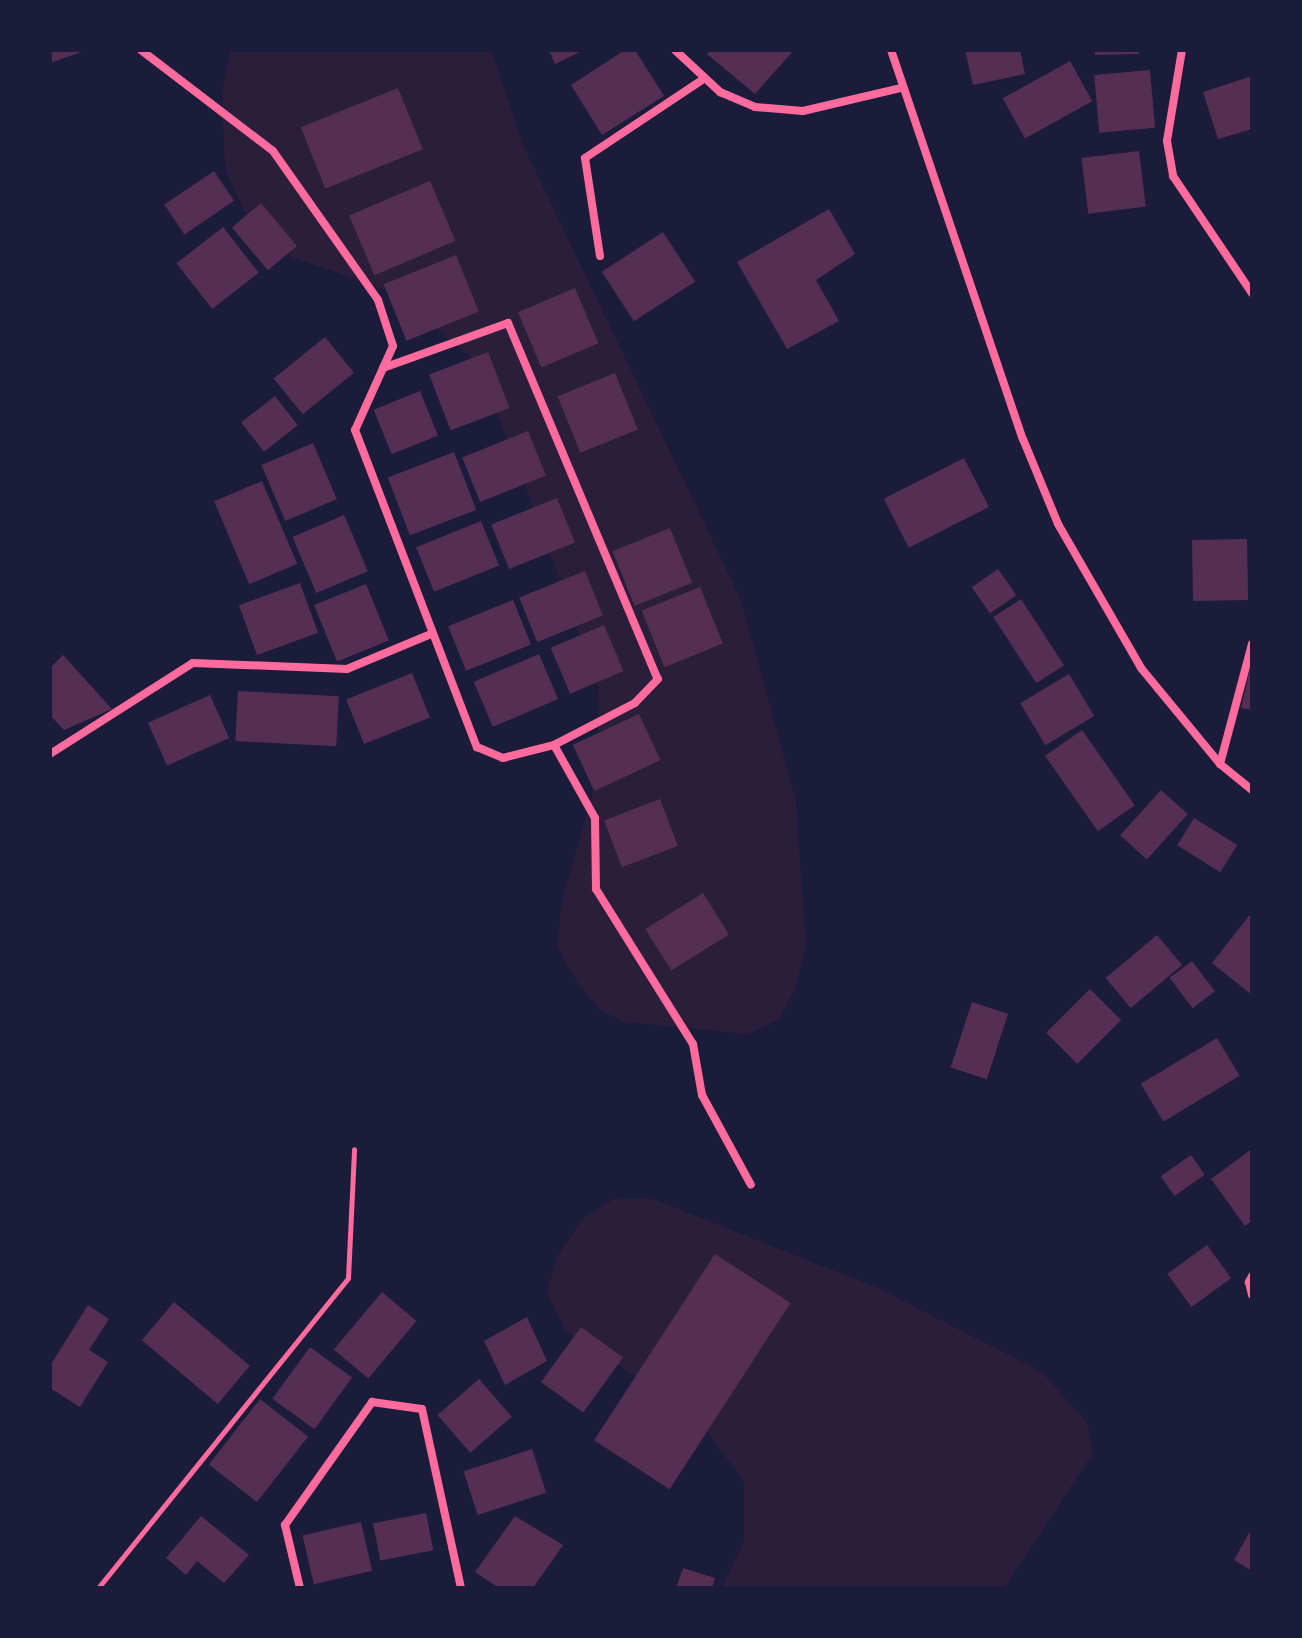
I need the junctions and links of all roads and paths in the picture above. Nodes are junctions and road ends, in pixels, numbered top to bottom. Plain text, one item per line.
1 (141, 50) edge
2 (675, 50) edge
3 (891, 50) edge
4 (1182, 50) edge
5 (705, 78) junction
6 (901, 88) junction
7 (600, 256) dead end
8 (1252, 293) edge
9 (383, 368) junction
10 (431, 634) junction
11 (1252, 644) edge
12 (554, 745) junction
13 (50, 754) edge
14 (1220, 764) junction
15 (1252, 790) edge
16 (354, 1149) dead end
17 (751, 1185) dead end
18 (1252, 1276) edge
19 (1252, 1295) edge
20 (98, 1588) edge
21 (300, 1588) edge
22 (461, 1588) edge

1 - 9 street
2 - 5 street
3 - 6 street
4 - 8 street
5 - 6 street
5 - 7 street
6 - 14 street
9 - 10 street
9 - 12 street
10 - 12 street
10 - 13 street
11 - 14 street
12 - 17 street
14 - 15 street
16 - 20 path
18 - 19 street
21 - 22 street

